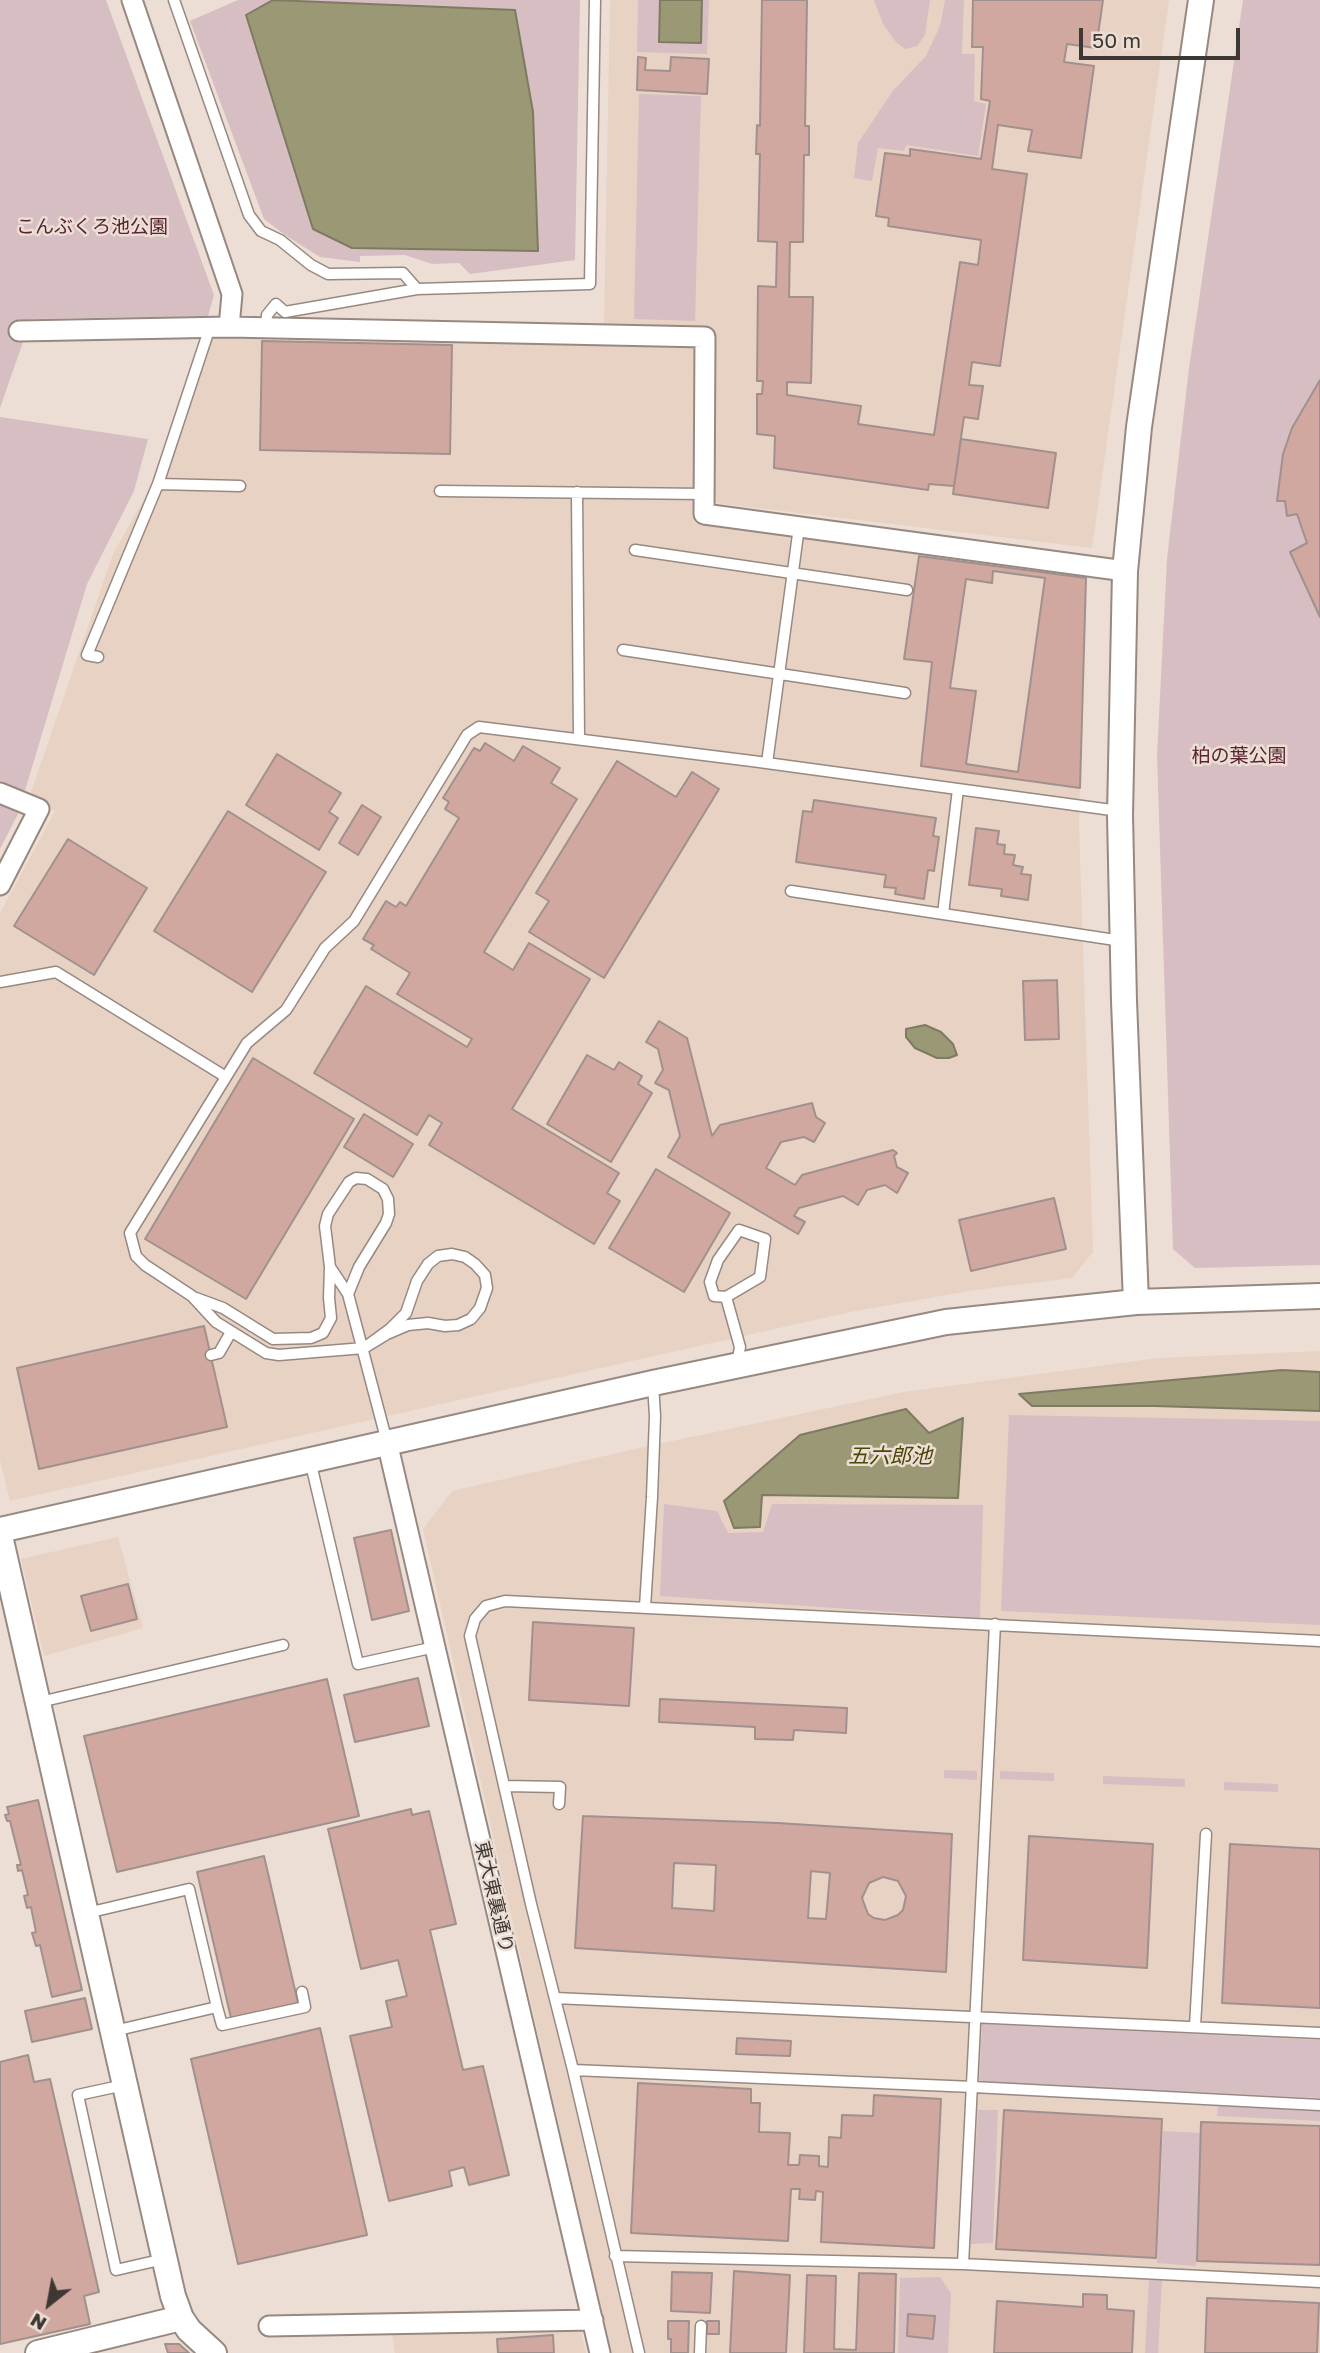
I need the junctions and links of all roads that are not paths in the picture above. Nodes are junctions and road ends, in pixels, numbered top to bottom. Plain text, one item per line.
1 (132, 0) edge
2 (174, 0) edge
3 (595, 0) edge
4 (1201, 0) edge
5 (417, 289) junction
6 (219, 327) junction
7 (266, 328) junction
8 (19, 331) dead end
9 (158, 484) junction
10 (240, 486) dead end
11 (440, 491) dead end
12 (577, 492) junction
13 (704, 494) junction
14 (799, 527) junction
15 (635, 550) dead end
16 (1125, 571) junction
17 (793, 573) junction
18 (907, 590) dead end
19 (623, 650) dead end
20 (98, 657) dead end
21 (779, 674) junction
22 (905, 693) dead end
23 (579, 739) junction
24 (767, 763) junction
25 (958, 789) junction
26 (0, 793) edge
27 (1120, 812) junction
28 (0, 885) edge
29 (790, 891) dead end
30 (943, 914) junction
31 (1123, 941) junction
32 (0, 982) edge
33 (226, 1077) junction
34 (330, 1267) junction
35 (348, 1294) junction
36 (192, 1296) junction
37 (1320, 1296) edge
38 (726, 1297) junction
39 (1136, 1302) junction
40 (231, 1332) junction
41 (364, 1348) junction
42 (211, 1355) dead end
43 (737, 1365) junction
44 (653, 1383) junction
45 (387, 1442) junction
46 (310, 1460) junction
47 (0, 1530) edge
48 (0, 1536) edge
49 (645, 1607) junction
50 (995, 1624) junction
51 (1320, 1641) edge
52 (283, 1645) dead end
53 (435, 1647) junction
54 (39, 1702) junction
55 (504, 1786) junction
56 (559, 1804) dead end
57 (1206, 1834) dead end
58 (87, 1913) junction
59 (302, 1992) dead end
60 (555, 1998) junction
61 (217, 2007) junction
62 (975, 2018) junction
63 (1195, 2026) junction
64 (113, 2031) junction
65 (1320, 2033) edge
66 (573, 2070) junction
67 (125, 2085) junction
68 (973, 2087) junction
69 (1320, 2105) edge
70 (615, 2256) junction
71 (164, 2259) junction
72 (963, 2264) junction
73 (1320, 2282) edge
74 (181, 2318) junction
75 (593, 2320) junction
76 (269, 2326) dead end
77 (701, 2326) dead end
78 (38, 2353) edge
79 (214, 2353) edge
80 (600, 2353) edge
81 (639, 2353) edge
82 (700, 2353) edge

1 - 6 street
2 - 5 lane
3 - 5 lane
4 - 16 street
5 - 7 lane
6 - 7 street
6 - 8 street
6 - 9 lane
7 - 13 street
9 - 10 lane
9 - 20 lane
11 - 12 lane
12 - 13 lane
12 - 23 lane
13 - 14 street
14 - 16 street
14 - 17 lane
15 - 17 lane
16 - 27 street
17 - 18 lane
17 - 21 lane
19 - 21 lane
21 - 22 lane
21 - 24 lane
23 - 24 lane
23 - 33 lane
24 - 25 lane
25 - 27 lane
25 - 30 lane
26 - 28 street
27 - 31 street
29 - 30 lane
30 - 31 lane
31 - 39 street
32 - 33 lane
33 - 36 lane
34 - 35 lane
34 - 35 lane
34 - 36 lane
35 - 41 lane
36 - 40 lane
37 - 39 street
38 - 38 lane
38 - 43 lane
39 - 43 street
40 - 41 lane
40 - 42 lane
41 - 41 lane
41 - 45 lane
43 - 44 street
44 - 45 street
44 - 49 lane
45 - 46 street
45 - 53 street, 東大東裏通り
46 - 47 street
46 - 53 lane
48 - 54 street
49 - 50 lane
49 - 55 lane
50 - 51 lane
50 - 62 lane
52 - 54 lane
53 - 75 street, 東大東裏通り
54 - 58 street
55 - 56 lane
55 - 60 lane
57 - 63 lane
58 - 61 lane
58 - 64 street
59 - 61 lane
60 - 62 lane
60 - 66 lane
61 - 64 lane
62 - 63 lane
62 - 68 lane
63 - 65 lane
64 - 67 street
66 - 68 lane
66 - 70 lane
67 - 71 street
67 - 71 lane
68 - 69 lane
68 - 72 lane
70 - 72 lane
70 - 81 lane
71 - 74 street
72 - 73 lane
74 - 78 street
74 - 79 street
75 - 76 street
75 - 80 street, 東大東裏通り
77 - 82 lane

